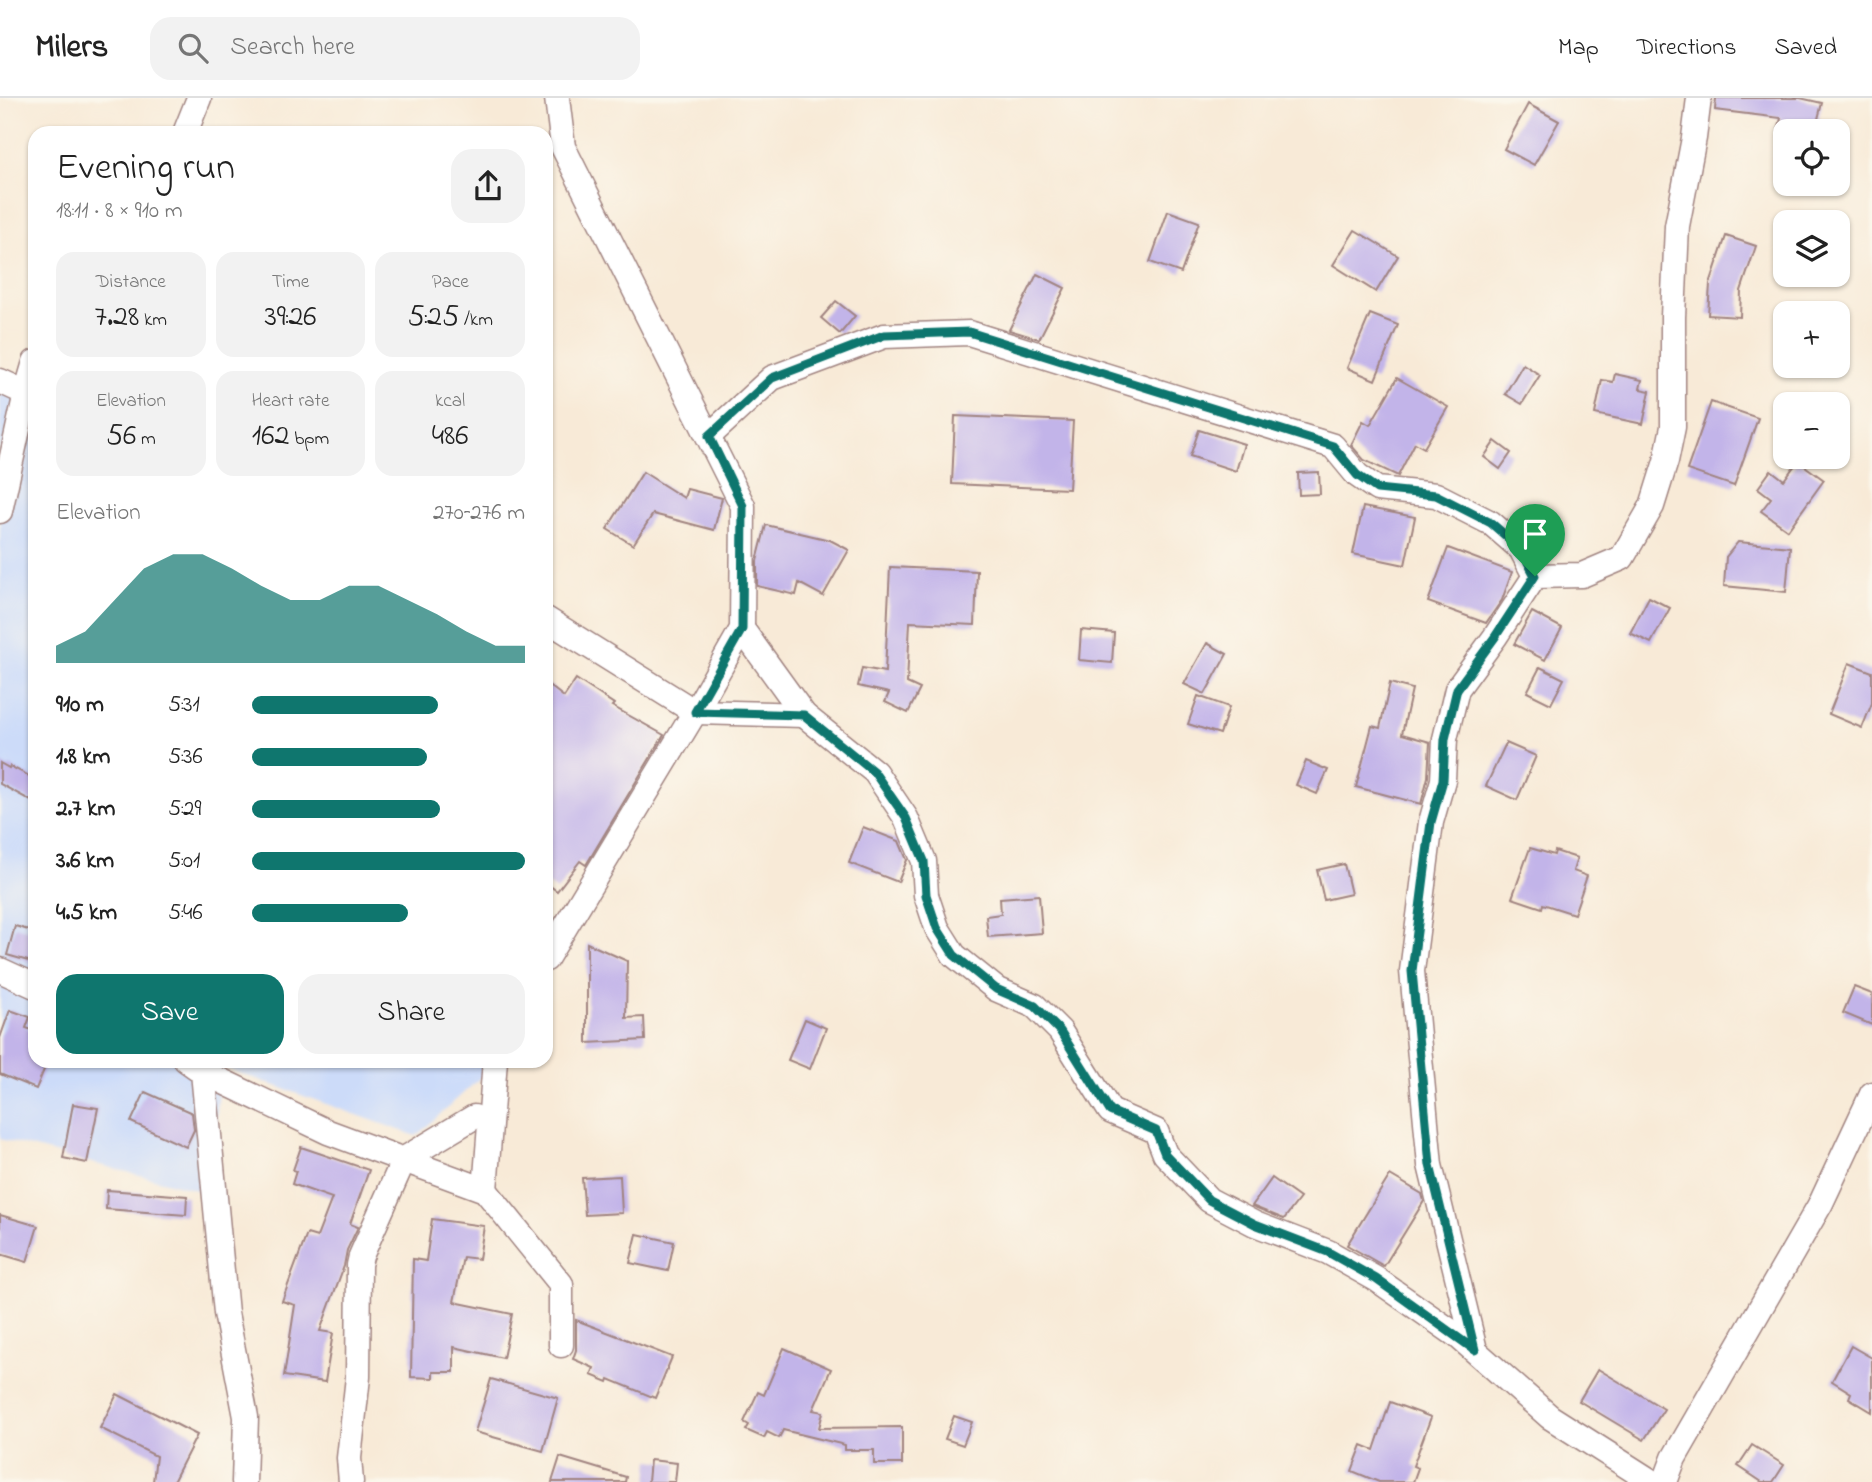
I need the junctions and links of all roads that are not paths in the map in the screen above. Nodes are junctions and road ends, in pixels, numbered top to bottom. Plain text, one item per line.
1 (199, 98) edge
2 (557, 98) edge
3 (1699, 98) edge
4 (188, 126) edge
5 (0, 381) edge
6 (28, 386) edge
7 (26, 393) junction
8 (709, 436) junction
9 (0, 511) edge
10 (1535, 576) junction
11 (553, 623) edge
12 (742, 629) junction
13 (695, 712) junction
14 (804, 715) junction
15 (553, 947) edge
16 (0, 970) edge
17 (28, 983) edge
18 (195, 1068) edge
19 (199, 1068) edge
20 (494, 1068) edge
21 (1872, 1094) edge
22 (474, 1117) dead end
23 (404, 1159) junction
24 (485, 1190) junction
25 (561, 1345) dead end
26 (1475, 1350) junction
27 (244, 1482) edge
28 (351, 1482) edge
29 (1652, 1482) edge
30 (1665, 1482) edge

1 - 4 street
2 - 8 street
3 - 10 street
5 - 7 street
6 - 7 street
7 - 9 street
8 - 10 street
8 - 12 street
10 - 26 street
11 - 13 street
12 - 13 street
12 - 14 street
13 - 14 street
13 - 15 street
14 - 26 street
16 - 17 street
18 - 27 street
19 - 23 street
20 - 24 street
21 - 30 street
22 - 23 street
23 - 24 street
23 - 28 street
24 - 25 street
26 - 29 street

